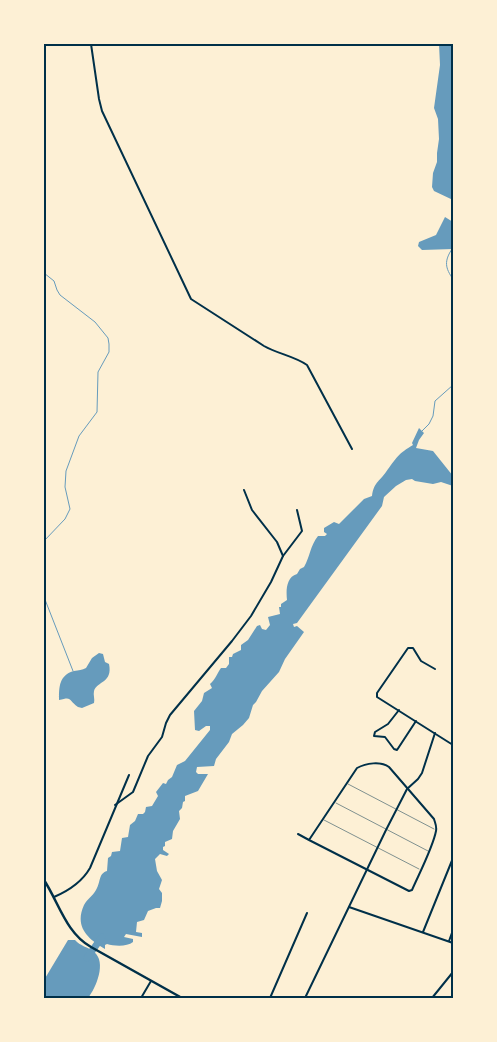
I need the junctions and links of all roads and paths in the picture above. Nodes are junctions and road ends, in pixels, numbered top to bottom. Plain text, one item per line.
1 (90, 44) edge
2 (352, 450) dead end
3 (244, 490) dead end
4 (298, 510) dead end
5 (283, 556) junction
6 (434, 669) dead end
7 (399, 710) junction
8 (416, 721) junction
9 (435, 733) junction
10 (453, 745) edge
11 (129, 775) dead end
12 (347, 784) junction
13 (408, 789) junction
14 (334, 802) junction
15 (115, 805) junction
16 (397, 810) junction
17 (323, 820) junction
18 (386, 830) junction
19 (436, 830) junction
20 (298, 834) dead end
21 (309, 840) junction
22 (377, 848) junction
23 (428, 851) junction
24 (453, 858) edge
25 (367, 870) junction
26 (420, 870) junction
27 (44, 882) edge
28 (54, 897) junction
29 (349, 907) junction
30 (306, 913) dead end
31 (453, 930) edge
32 (423, 933) junction
33 (449, 941) junction
34 (453, 943) edge
35 (453, 972) edge
36 (452, 977) edge
37 (151, 980) junction
38 (141, 998) edge
39 (182, 998) edge
40 (270, 998) edge
41 (305, 998) edge
42 (432, 998) edge

1 - 2 street
3 - 5 street
4 - 5 street
5 - 15 street
6 - 7 street
7 - 8 street
7 - 8 street
8 - 9 street
9 - 10 street
9 - 13 street
11 - 15 street
12 - 13 street
12 - 14 street
12 - 16 lane
13 - 16 street
13 - 19 street
14 - 17 street
14 - 18 lane
15 - 28 street
16 - 18 street
16 - 19 lane
17 - 21 street
17 - 22 lane
18 - 22 street
18 - 23 lane
19 - 23 street
20 - 21 street
21 - 25 street
22 - 25 street
22 - 26 lane
23 - 26 street
24 - 32 street
25 - 26 street
25 - 29 street
27 - 28 street
28 - 37 street
29 - 32 street
29 - 41 street
30 - 40 street
31 - 33 street
32 - 33 street
33 - 34 street
35 - 36 street
36 - 42 street
37 - 38 street
37 - 39 street

